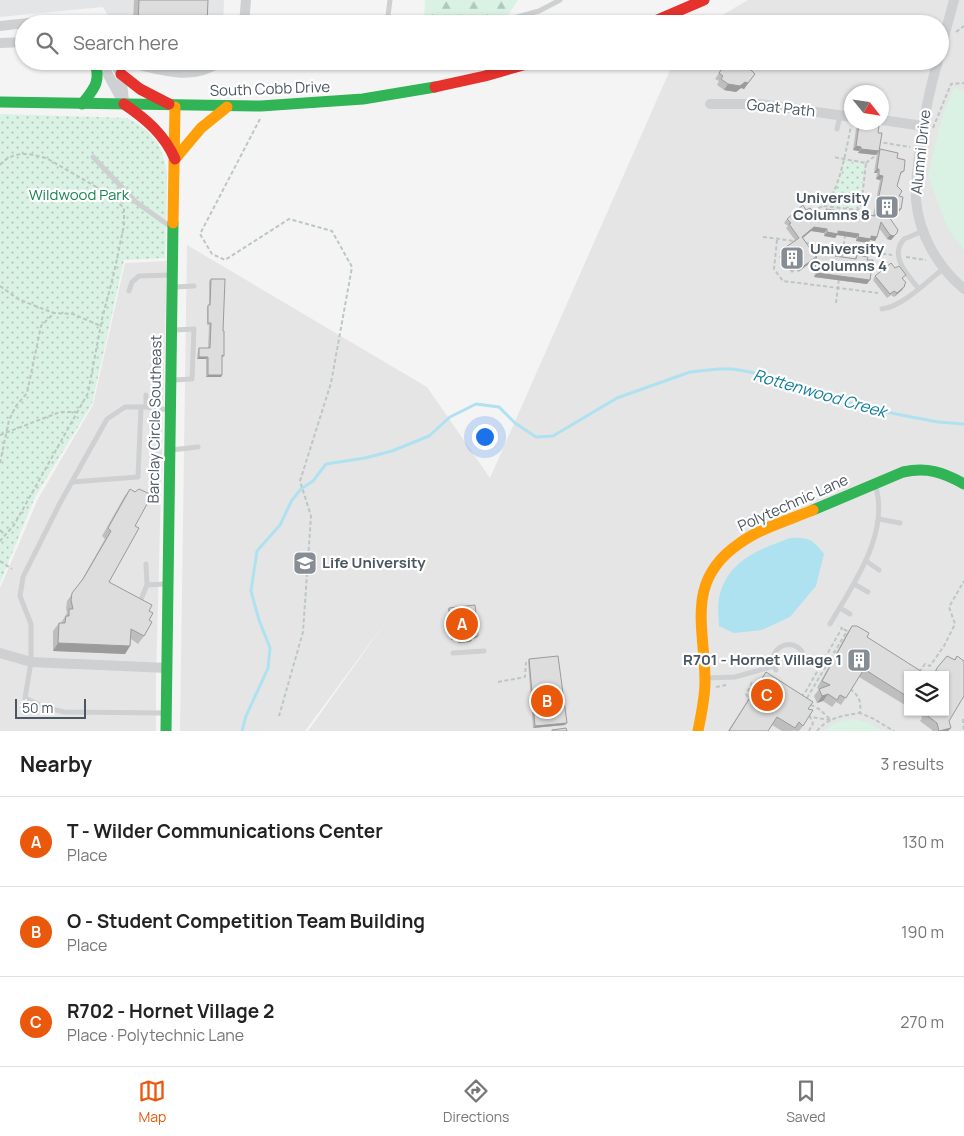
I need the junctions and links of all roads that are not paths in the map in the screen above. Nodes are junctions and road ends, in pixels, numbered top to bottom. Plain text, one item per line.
1 (246, 0) edge
2 (390, 0) edge
3 (560, 0) edge
4 (704, 0) edge
5 (954, 0) edge
6 (245, 15) edge
7 (388, 15) edge
8 (524, 15) edge
9 (669, 15) edge
10 (949, 19) edge
11 (15, 24) edge
12 (0, 26) edge
13 (15, 42) edge
14 (0, 43) edge
15 (97, 70) edge
16 (105, 70) edge
17 (119, 70) edge
18 (162, 70) edge
19 (205, 70) edge
20 (503, 70) edge
21 (935, 70) edge
22 (121, 74) junction
23 (0, 102) edge
24 (82, 104) junction
25 (124, 104) junction
26 (710, 104) dead end
27 (175, 107) junction
28 (227, 107) junction
29 (840, 115) junction
30 (844, 116) edge
31 (889, 122) edge
32 (837, 129) dead end
33 (922, 131) junction
34 (93, 157) dead end
35 (175, 159) junction
36 (173, 228) junction
37 (923, 231) junction
38 (944, 268) junction
39 (172, 281) junction
40 (194, 286) dead end
41 (918, 288) junction
42 (964, 289) edge
43 (129, 290) dead end
44 (882, 309) dead end
45 (172, 330) junction
46 (171, 380) junction
47 (146, 395) dead end
48 (144, 407) junction
49 (170, 410) junction
50 (198, 447) dead end
51 (170, 450) junction
52 (72, 482) junction
53 (875, 484) junction
54 (964, 484) edge
55 (878, 519) junction
56 (900, 523) dead end
57 (866, 560) junction
58 (146, 564) dead end
59 (879, 570) dead end
60 (168, 584) junction
61 (854, 584) junction
62 (147, 585) junction
63 (868, 592) dead end
64 (139, 604) edge
65 (840, 608) junction
66 (850, 614) dead end
67 (830, 623) road end
68 (484, 650) dead end
69 (0, 653) edge
70 (453, 653) dead end
71 (804, 656) dead end
72 (31, 662) junction
73 (167, 668) junction
74 (709, 678) junction
75 (167, 713) junction
76 (166, 731) edge
77 (698, 731) edge

1 - 6 street
2 - 7 lane
3 - 8 lane
4 - 9 street
5 - 10 street
11 - 12 street
13 - 14 street
15 - 24 street
16 - 25 street
17 - 22 street
18 - 19 street
20 - 28 street, South Cobb Drive
21 - 33 street, Alumni Drive
22 - 25 street
22 - 27 street
23 - 24 street, South Cobb Drive
24 - 25 street, South Cobb Drive
25 - 27 street, South Cobb Drive
25 - 35 street
26 - 29 street, Goat Path
27 - 28 street, South Cobb Drive
27 - 35 street, Barclay Circle Southeast
28 - 35 street
29 - 30 street, Goat Path
29 - 32 lane
31 - 33 street
33 - 37 street, Alumni Drive
34 - 36 lane
35 - 36 street, Barclay Circle Southeast
36 - 39 street, Barclay Circle Southeast
37 - 38 street, Alumni Drive
37 - 41 lane
38 - 41 lane
38 - 42 street, Alumni Drive
39 - 40 lane
39 - 43 lane
39 - 45 street, Barclay Circle Southeast
41 - 44 lane
45 - 46 street, Barclay Circle Southeast
45 - 46 lane
46 - 49 street, Barclay Circle Southeast
47 - 48 lane
48 - 49 lane
48 - 52 lane
48 - 52 lane
49 - 51 street, Barclay Circle Southeast
50 - 51 lane
51 - 60 street, Barclay Circle Southeast
52 - 72 lane
53 - 54 street, Polytechnic Lane
53 - 55 lane
53 - 74 street, Polytechnic Lane
55 - 56 lane
55 - 57 lane
57 - 59 lane
57 - 61 lane
58 - 62 lane
60 - 62 lane
60 - 73 street, Barclay Circle Southeast
61 - 63 lane
61 - 65 lane
62 - 64 lane
65 - 66 lane
65 - 67 lane
68 - 70 lane
69 - 72 street
71 - 74 lane
72 - 73 street
72 - 75 lane
73 - 75 street, Barclay Circle Southeast
74 - 77 street, Polytechnic Lane
75 - 76 street, Barclay Circle Southeast

